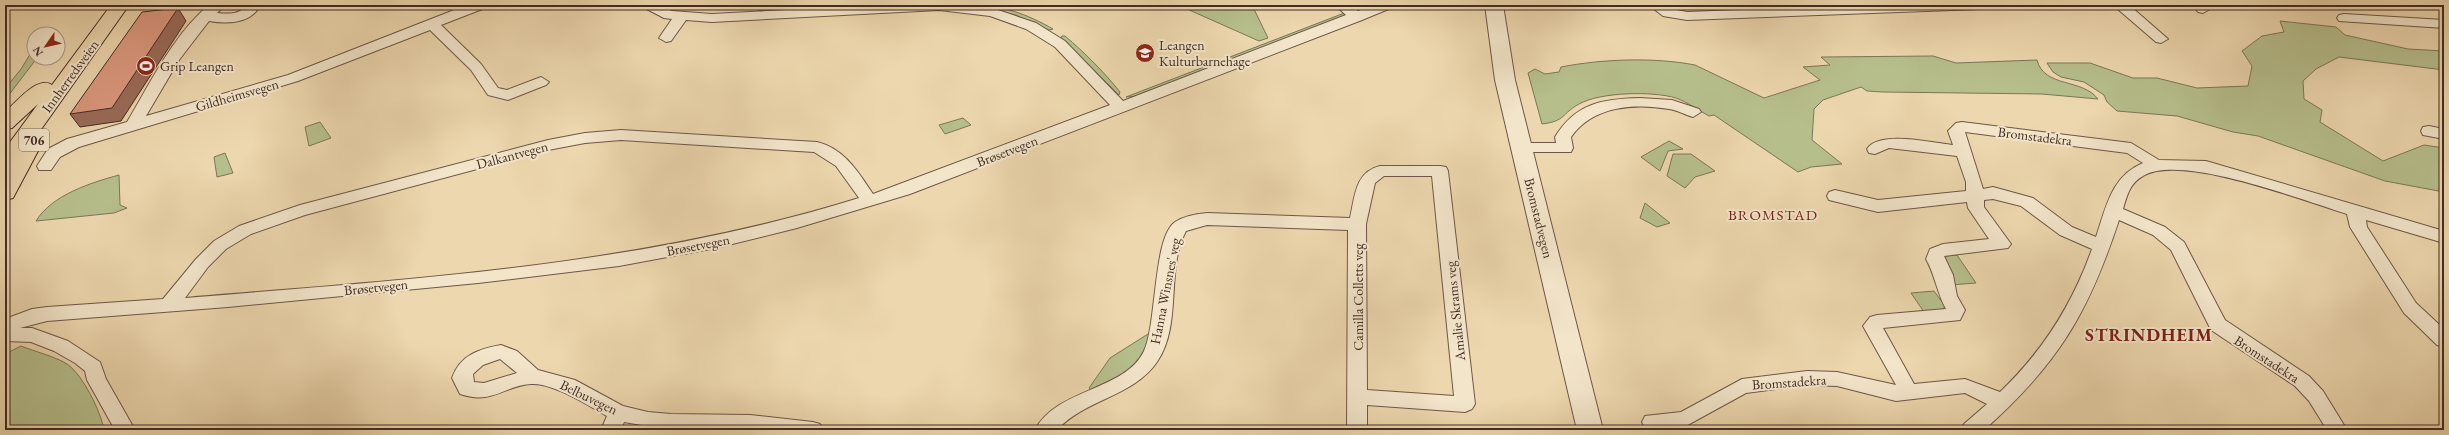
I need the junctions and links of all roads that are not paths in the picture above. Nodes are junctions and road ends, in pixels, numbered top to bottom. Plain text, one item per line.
1 (103, 5) edge
2 (120, 5) edge
3 (218, 5) edge
4 (253, 5) edge
5 (480, 5) edge
6 (646, 5) edge
7 (1342, 5) edge
8 (1386, 5) edge
9 (1494, 5) edge
10 (1656, 5) edge
11 (1980, 5) edge
12 (2120, 5) edge
13 (205, 15) junction
14 (682, 16) junction
15 (1356, 17) junction
16 (2344, 18) dead end
17 (432, 24) junction
18 (2444, 24) edge
19 (666, 38) dead end
20 (2161, 39) dead end
21 (541, 82) dead end
22 (53, 87) junction
23 (1120, 107) junction
24 (1693, 112) dead end
25 (5, 123) edge
26 (132, 125) junction
27 (5, 139) edge
28 (1522, 148) junction
29 (1875, 149) dead end
30 (1962, 151) junction
31 (5, 164) edge
32 (2156, 165) junction
33 (45, 166) dead end
34 (1380, 171) joint
35 (5, 193) edge
36 (1836, 196) dead end
37 (1975, 196) junction
38 (869, 201) junction
39 (2113, 211) junction
40 (2355, 211) junction
41 (1358, 224) junction
42 (2444, 237) edge
43 (2101, 246) junction
44 (170, 305) junction
45 (5, 326) edge
46 (5, 334) edge
47 (2444, 340) edge
48 (532, 376) dead end
49 (1909, 392) junction
50 (1358, 397) junction
51 (2002, 403) junction
52 (615, 421) edge
53 (1652, 422) dead end
54 (747, 426) edge
55 (125, 430) edge
56 (813, 430) edge
57 (1045, 430) edge
58 (1357, 430) edge
59 (1590, 430) edge
60 (1971, 430) edge
61 (2337, 430) edge

1 - 22 highway, Innherredsveien / 706
2 - 22 highway, Innherredsveien / 706
3 - 13 street
4 - 13 street
5 - 17 street, Gildheimsvegen
6 - 14 street
7 - 15 street
8 - 15 street, Brøsetvegen
9 - 28 street, Bromstadvegen
10 - 11 street
12 - 20 street
13 - 26 street
14 - 19 street
14 - 23 street
15 - 23 street, Brøsetvegen
16 - 18 street
17 - 21 street
17 - 26 street, Gildheimsvegen
22 - 25 highway, 706
22 - 27 highway, Innherredsveien / 706
22 - 31 highway, Innherredsveien / 706
22 - 35 highway, 706
23 - 38 street, Brøsetvegen
24 - 28 street
26 - 33 street, Gildheimsvegen
28 - 59 street, Bromstadvegen
29 - 30 street
30 - 32 street, Bromstadekra
30 - 37 street, Bromstadekra
32 - 39 street
32 - 40 street
34 - 41 street, Camilla Colletts veg
34 - 50 street, Amalie Skrams veg
36 - 37 street
37 - 43 street
37 - 49 street, Bromstadekra
38 - 44 street, Brøsetvegen
38 - 44 street, Dalkantvegen
39 - 43 street
39 - 61 street, Bromstadekra
40 - 42 street
40 - 47 street
41 - 50 street, Camilla Colletts veg
41 - 57 street, Hanna Winsnes' veg
43 - 51 street
44 - 45 street, Brøsetvegen
46 - 55 street
48 - 52 street, Belbuvegen
49 - 51 street, Bromstadekra
49 - 53 street, Bromstadekra
50 - 58 street, Camilla Colletts veg
51 - 60 street
52 - 54 street, Belbuvegen
54 - 56 street, Belbuvegen

